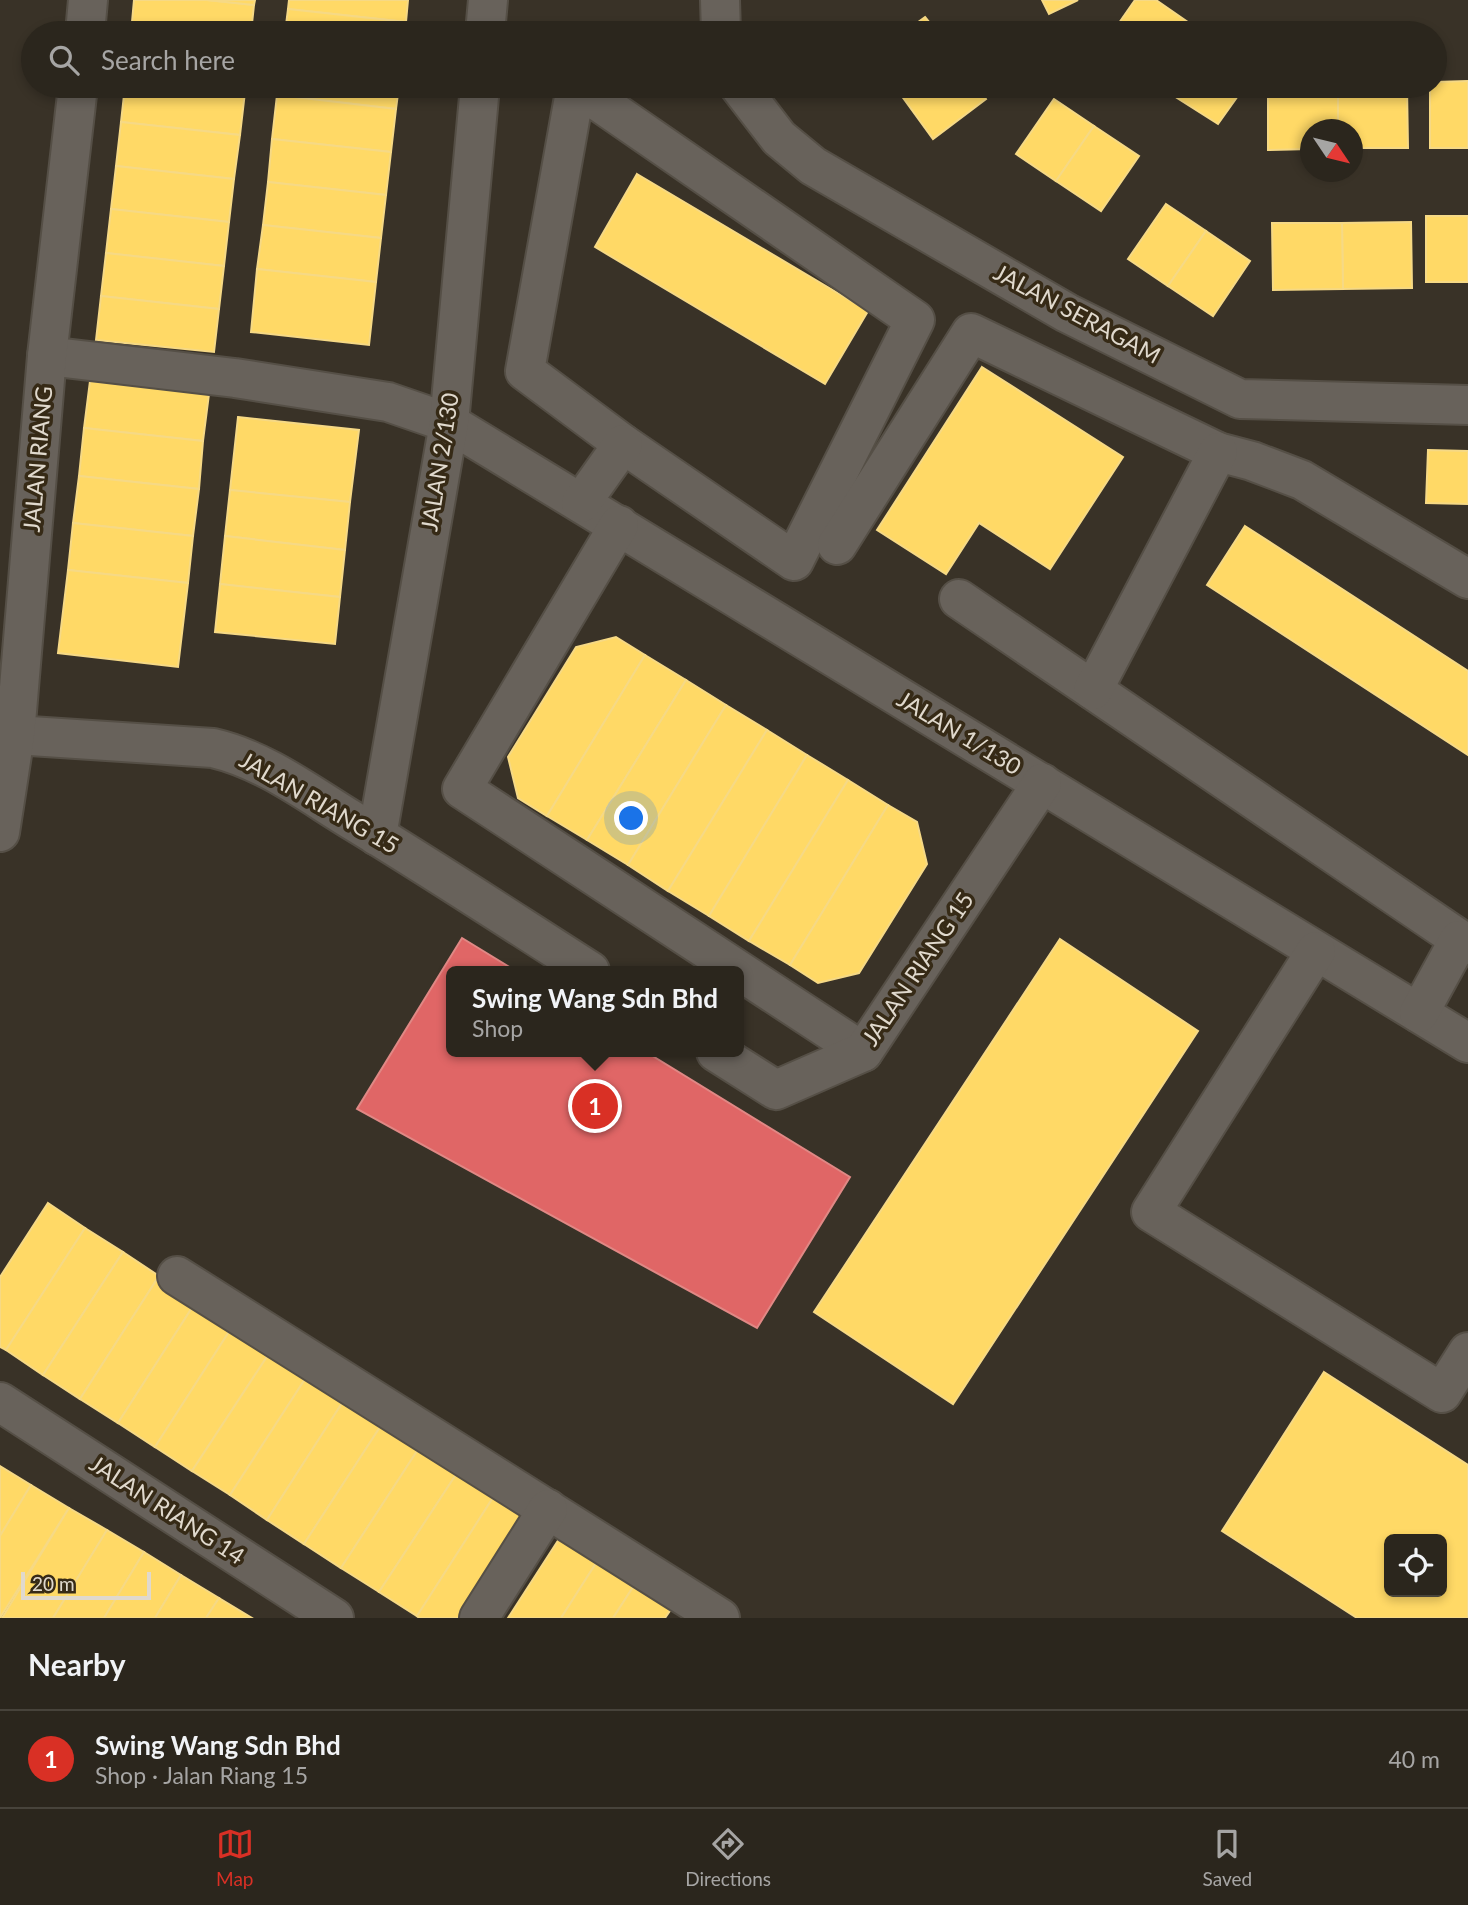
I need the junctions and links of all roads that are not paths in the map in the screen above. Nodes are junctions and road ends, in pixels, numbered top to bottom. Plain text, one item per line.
1 (88, 0) edge
2 (488, 0) edge
3 (720, 0) edge
4 (86, 21) edge
5 (486, 21) edge
6 (721, 21) edge
7 (77, 98) edge
8 (479, 98) edge
9 (574, 98) edge
10 (593, 98) edge
11 (748, 98) edge
12 (47, 356) junction
13 (1468, 405) edge
14 (449, 423) junction
15 (623, 444) junction
16 (1218, 452) junction
17 (581, 503) junction
18 (619, 525) junction
19 (837, 545) dead end
20 (1468, 579) edge
21 (959, 599) dead end
22 (1093, 690) junction
23 (15, 735) junction
24 (1042, 783) junction
25 (0, 832) edge
26 (377, 836) junction
27 (1464, 942) edge
28 (1316, 951) junction
29 (582, 966) edge
30 (732, 966) edge
31 (744, 974) edge
32 (1419, 1013) junction
33 (1468, 1043) edge
34 (863, 1052) junction
35 (724, 1057) edge
36 (177, 1276) dead end
37 (1468, 1352) edge
38 (0, 1402) edge
39 (548, 1509) junction
40 (289, 1606) edge
41 (334, 1618) edge
42 (479, 1618) edge
43 (720, 1618) edge

1 - 4 street
2 - 5 street
3 - 6 street
7 - 12 street, JALAN RIANG
8 - 14 street, JALAN 2/130
9 - 15 street
10 - 15 street
11 - 13 street, JALAN SERAGAM
12 - 14 street, JALAN 1/130
12 - 23 street, JALAN RIANG
14 - 17 street, JALAN 1/130
14 - 26 street, JALAN 2/130
15 - 17 street
16 - 19 street
16 - 20 street
16 - 22 street
17 - 18 street, JALAN 1/130
18 - 24 street, JALAN 1/130
18 - 30 street
21 - 22 street
22 - 27 street
23 - 25 street, JALAN RIANG
23 - 26 street, JALAN RIANG 15
24 - 28 street, JALAN 1/130
24 - 34 street, JALAN RIANG 15
26 - 29 street, JALAN RIANG 15
27 - 32 street
28 - 32 street, JALAN 1/130
28 - 37 street
31 - 34 street
32 - 33 street, JALAN 1/130
34 - 35 street, JALAN RIANG 15
36 - 39 street
38 - 40 street, JALAN RIANG 14
39 - 42 street
39 - 43 street
40 - 41 street, JALAN RIANG 14

